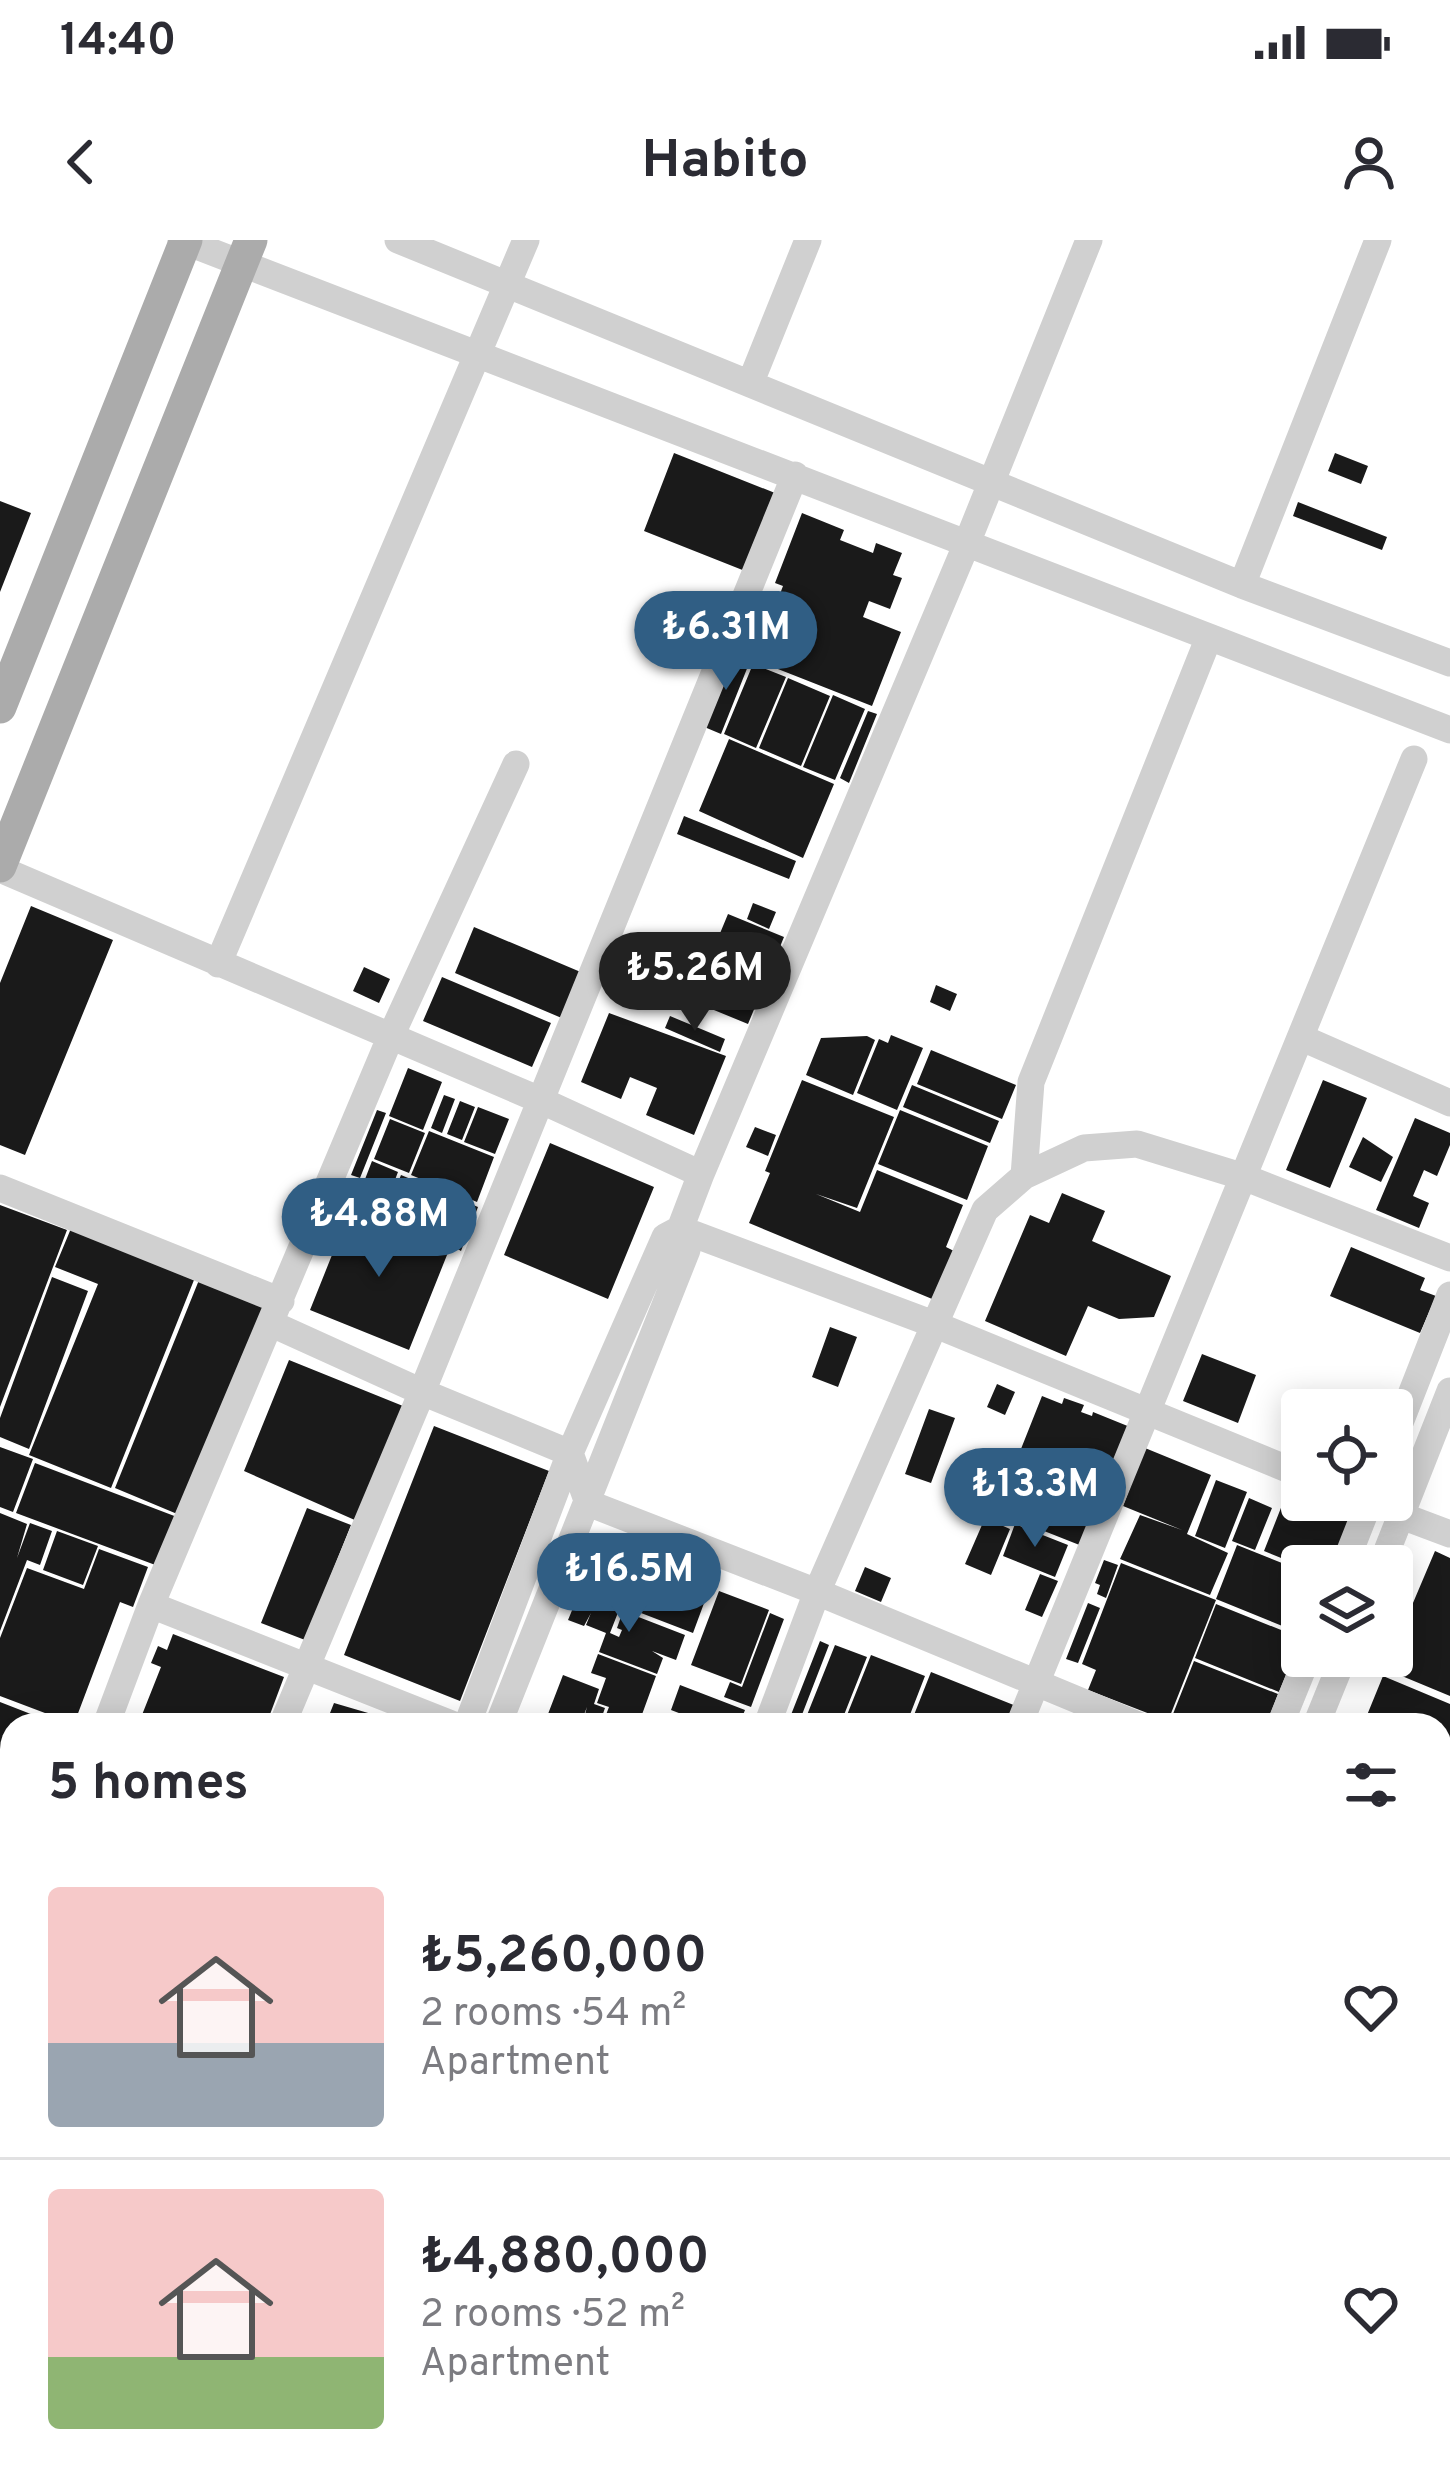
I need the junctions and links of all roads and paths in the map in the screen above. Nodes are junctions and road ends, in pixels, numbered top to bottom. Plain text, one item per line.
1 (398, 240) edge
2 (526, 240) edge
3 (808, 240) edge
4 (1089, 240) edge
5 (1378, 240) edge
6 (184, 241) edge
7 (247, 251) edge
8 (507, 285) junction
9 (478, 353) junction
10 (750, 384) junction
11 (795, 476) junction
12 (991, 483) junction
13 (967, 542) junction
14 (1242, 585) junction
15 (1209, 637) junction
16 (1450, 663) edge
17 (0, 707) edge
18 (1450, 730) edge
19 (1414, 759) dead end
20 (516, 764) dead end
21 (0, 868) edge
22 (218, 964) junction
23 (390, 1038) junction
24 (1302, 1038) junction
25 (540, 1100) junction
26 (1450, 1103) edge
27 (700, 1174) junction
28 (1024, 1176) junction
29 (1241, 1176) junction
30 (0, 1188) edge
31 (680, 1229) junction
32 (1450, 1258) edge
33 (1450, 1294) edge
34 (277, 1312) junction
35 (937, 1325) junction
36 (1413, 1389) edge
37 (1450, 1391) edge
38 (422, 1392) junction
39 (1149, 1415) junction
40 (570, 1454) junction
41 (1281, 1467) edge
42 (1413, 1487) edge
43 (588, 1503) junction
44 (1413, 1520) edge
45 (1450, 1534) edge
46 (817, 1592) junction
47 (152, 1605) junction
48 (305, 1667) junction
49 (1299, 1677) edge
50 (1335, 1677) edge
51 (1035, 1685) junction
52 (111, 1713) edge
53 (287, 1713) edge
54 (423, 1713) edge
55 (472, 1713) edge
56 (503, 1713) edge
57 (772, 1713) edge
58 (1024, 1713) edge
59 (1107, 1713) edge
60 (1285, 1713) edge
61 (1321, 1713) edge

1 - 8 street
2 - 8 street
3 - 10 street
4 - 12 street
5 - 14 street
6 - 7 street
6 - 17 main road
7 - 9 street
7 - 21 main road
8 - 9 street
8 - 10 street
9 - 11 street
9 - 22 street
10 - 12 street
11 - 13 street
11 - 25 street
12 - 13 street
12 - 14 street
13 - 15 street
13 - 27 street
14 - 16 street
15 - 18 street
15 - 28 street
19 - 24 street
20 - 23 street
21 - 22 street
22 - 23 street
23 - 25 street
23 - 34 street
24 - 26 street
24 - 29 street
25 - 27 street
25 - 38 street
27 - 31 street
28 - 29 street
28 - 35 street
29 - 32 street
29 - 39 street
30 - 34 street
31 - 35 street
31 - 40 street
31 - 43 street
33 - 36 street
34 - 38 street
34 - 47 street
35 - 39 street
35 - 46 street
37 - 42 street
38 - 40 street
38 - 48 street
39 - 41 street
39 - 51 street
40 - 43 street
40 - 55 street
43 - 46 street
43 - 56 street
44 - 45 street
46 - 51 street
46 - 57 street
47 - 48 street
47 - 52 street
48 - 53 street
48 - 54 street
49 - 60 street
50 - 61 street
51 - 58 street
51 - 59 street

